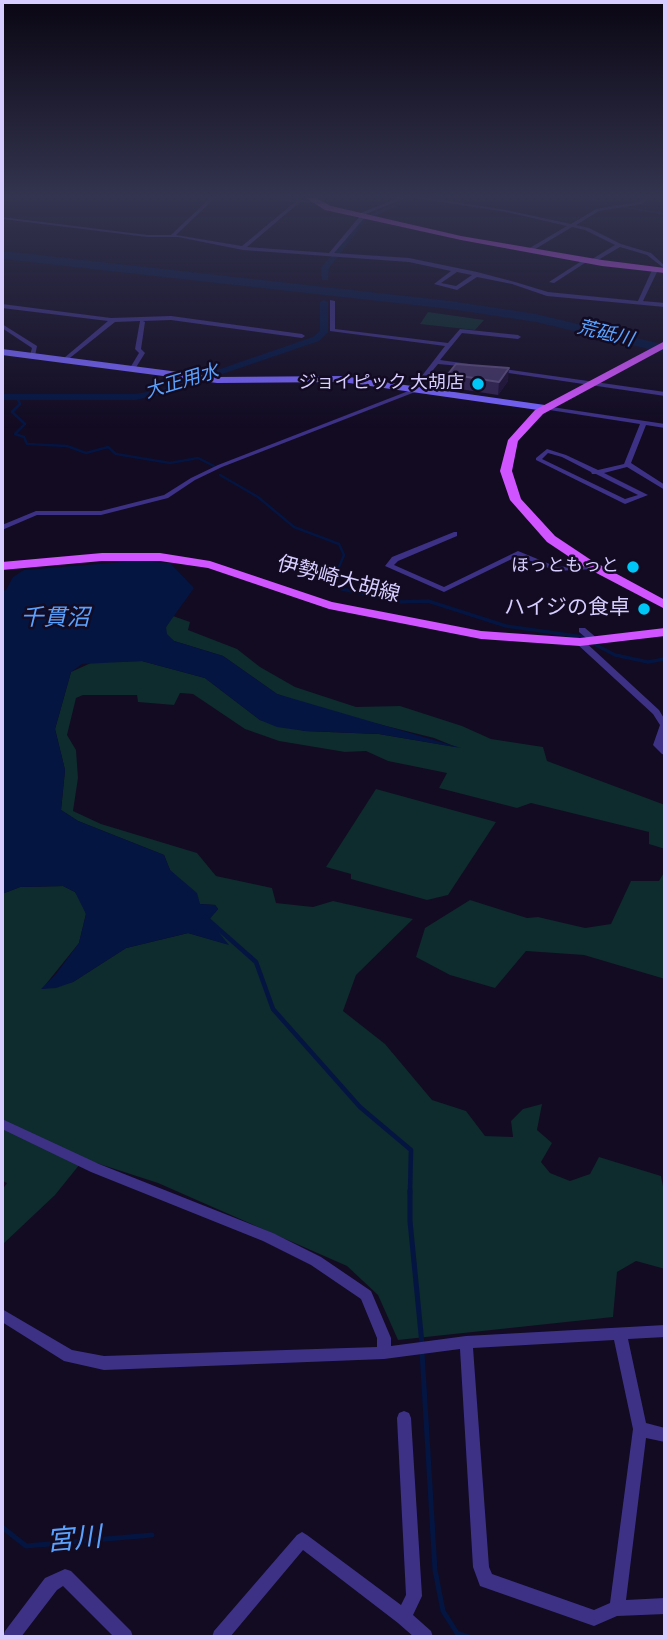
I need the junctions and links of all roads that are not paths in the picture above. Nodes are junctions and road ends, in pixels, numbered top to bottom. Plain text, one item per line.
1 (450, 274) edge
2 (477, 274) edge
3 (479, 274) edge
4 (565, 274) edge
5 (653, 274) edge
6 (552, 282) dead end
7 (331, 301) dead end
8 (640, 303) junction
9 (665, 305) edge
10 (2, 306) edge
11 (113, 320) junction
12 (142, 322) dead end
13 (2, 326) edge
14 (303, 336) dead end
15 (518, 337) dead end
16 (665, 344) edge
17 (450, 345) junction
18 (2, 352) edge
19 (33, 355) junction
20 (66, 359) junction
21 (438, 362) junction
22 (133, 368) junction
23 (478, 368) edge
24 (492, 369) edge
25 (591, 383) junction
26 (416, 389) junction
27 (665, 394) edge
28 (545, 408) junction
29 (644, 423) junction
30 (665, 426) edge
31 (627, 465) junction
32 (598, 472) junction
33 (579, 479) junction
34 (665, 488) edge
35 (2, 528) edge
36 (454, 534) dead end
37 (594, 567) junction
38 (2, 568) edge
39 (665, 605) edge
40 (665, 632) edge
41 (581, 636) junction
42 (665, 752) edge
43 (2, 1124) edge
44 (2, 1315) edge
45 (665, 1331) edge
46 (620, 1335) junction
47 (466, 1342) junction
48 (384, 1353) junction
49 (404, 1418) dead end
50 (640, 1429) junction
51 (665, 1435) edge
52 (665, 1606) edge
53 (617, 1608) junction
54 (404, 1616) junction
55 (10, 1637) edge
56 (125, 1637) edge
57 (220, 1637) edge
58 (425, 1637) edge

1 - 2 street
3 - 8 street
4 - 6 street
5 - 8 street
7 - 17 street
8 - 9 street
10 - 11 street
11 - 14 street
11 - 20 street
12 - 22 street
13 - 19 street
15 - 17 street
16 - 25 main road
17 - 21 street
18 - 19 street
19 - 20 street
20 - 22 street
21 - 23 street
21 - 26 street
22 - 26 street
24 - 25 street
25 - 27 street
25 - 28 main road
26 - 28 street
26 - 35 street
28 - 29 street
28 - 37 main road
29 - 30 street
29 - 31 street
31 - 32 street
31 - 34 street
32 - 33 street
32 - 33 street
32 - 33 street
36 - 37 street
37 - 39 main road
38 - 41 main road, 伊勢崎大胡線
40 - 41 main road, 伊勢崎大胡線
41 - 42 street
43 - 48 street
44 - 48 street
45 - 46 street
46 - 47 street
46 - 50 street
47 - 48 street
47 - 53 street
49 - 54 street
50 - 51 street
50 - 53 street
52 - 53 street
54 - 57 street
54 - 58 street
55 - 56 street

